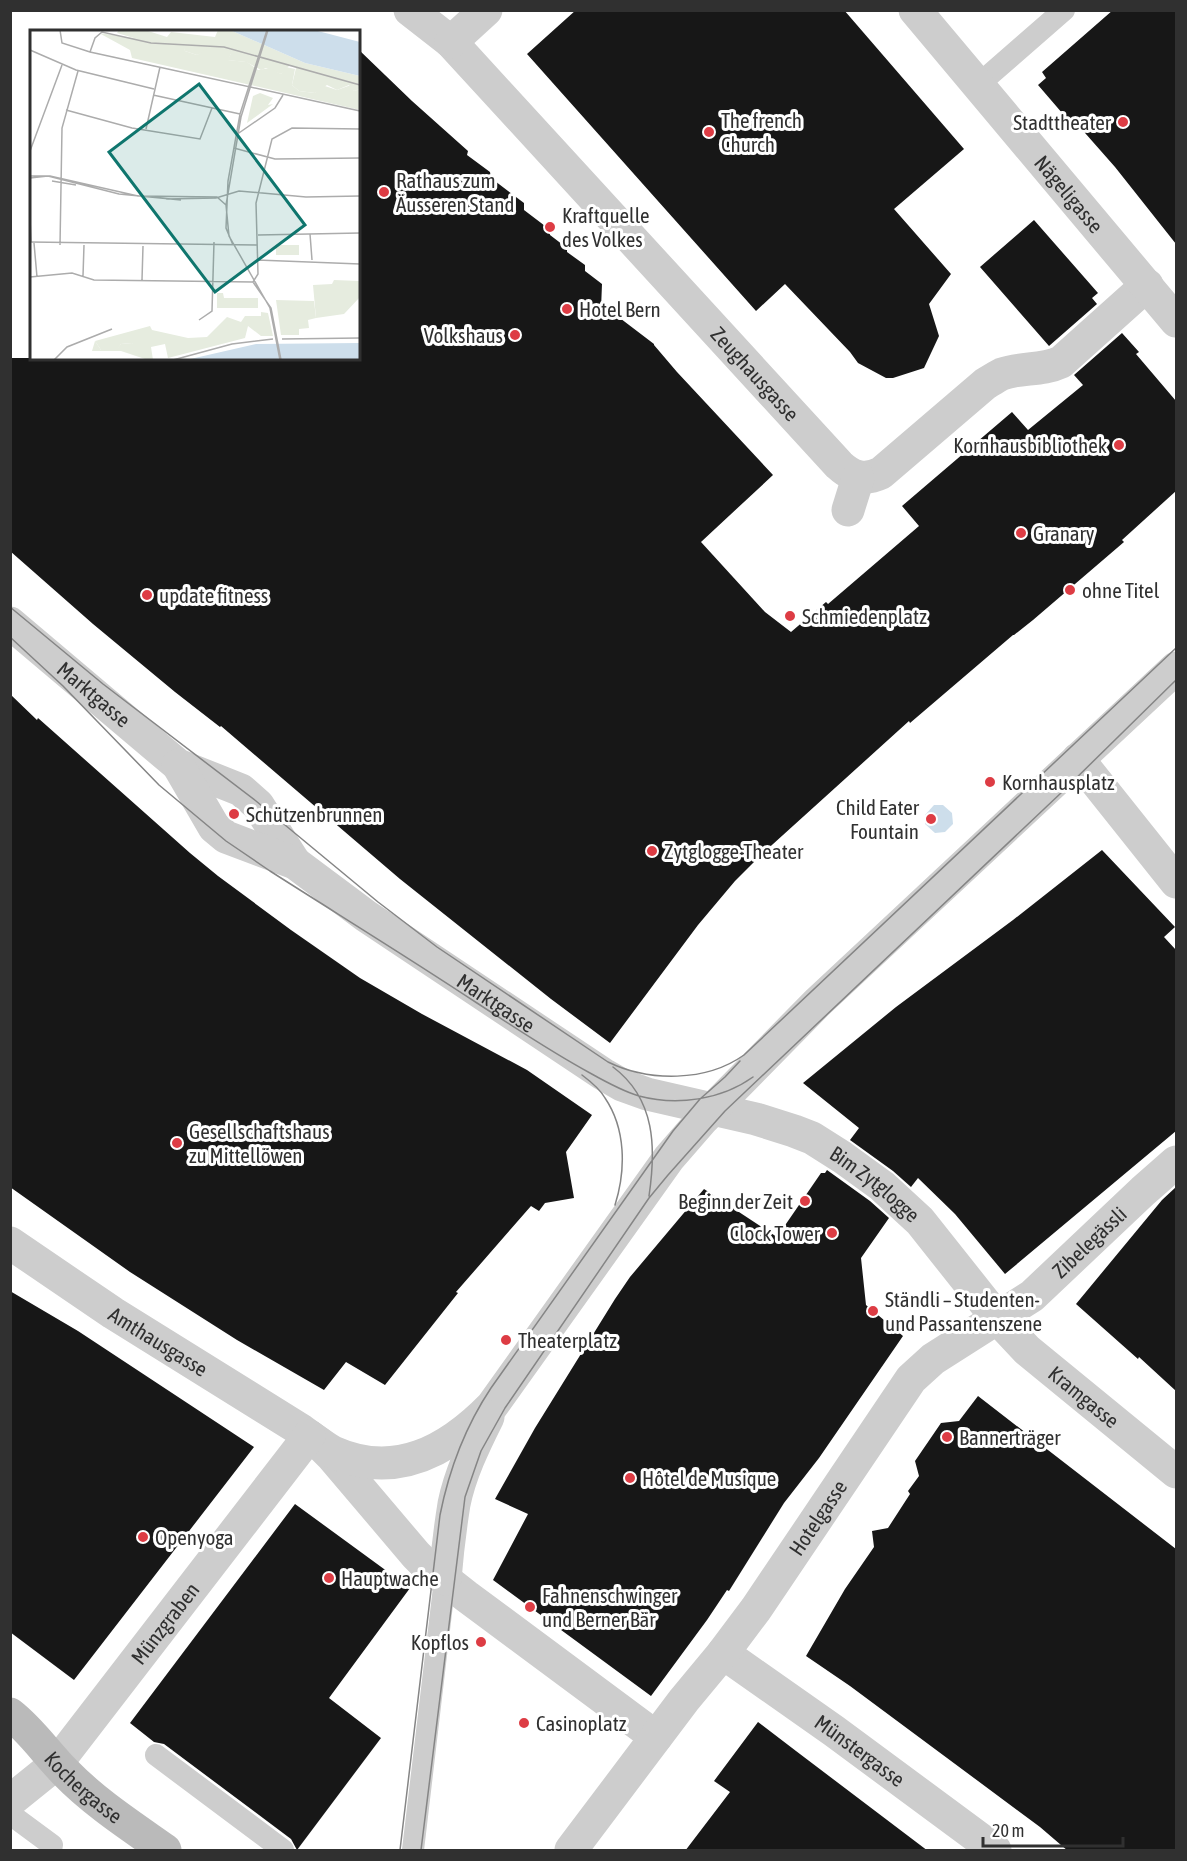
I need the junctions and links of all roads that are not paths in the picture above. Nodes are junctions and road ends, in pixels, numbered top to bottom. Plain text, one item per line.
1 (410, 10) edge
2 (486, 10) edge
3 (915, 10) edge
4 (1064, 10) edge
5 (451, 42) junction
6 (978, 85) junction
7 (1147, 285) junction
8 (1176, 321) edge
9 (858, 478) junction
10 (848, 510) dead end
11 (10, 623) edge
12 (1176, 668) edge
13 (1078, 759) junction
14 (178, 765) junction
15 (295, 863) junction
16 (1176, 882) edge
17 (714, 1108) junction
18 (1176, 1162) edge
19 (10, 1243) edge
20 (997, 1318) junction
21 (501, 1395) junction
22 (309, 1436) junction
23 (1176, 1472) edge
24 (445, 1579) junction
25 (723, 1653) junction
26 (10, 1714) edge
27 (656, 1737) junction
28 (156, 1755) dead end
29 (57, 1763) junction
30 (10, 1801) edge
31 (10, 1814) edge
32 (52, 1845) dead end
33 (165, 1851) edge
34 (283, 1851) edge
35 (413, 1851) edge
36 (571, 1851) edge
37 (995, 1851) edge

1 - 5 street, Zeughausgasse
2 - 5 street
3 - 6 street, Nägeligasse
4 - 6 lane
5 - 9 street, Zeughausgasse
6 - 7 street, Nägeligasse
7 - 8 street, Nägeligasse
7 - 9 street
9 - 10 street
11 - 14 street, Marktgasse
12 - 13 street
13 - 16 street
13 - 17 street
14 - 15 street, Marktgasse
14 - 15 street, Marktgasse
15 - 17 street, Marktgasse
17 - 20 street, Bim Zytglogge
17 - 21 street
18 - 20 street, Zibelegässli
19 - 22 street, Amthausgasse
20 - 23 street, Kramgasse
20 - 25 street, Hotelgasse
21 - 22 street
21 - 24 street
22 - 24 street
22 - 29 street, Münzgraben
24 - 27 street
24 - 35 lane
25 - 27 street, Hotelgasse
25 - 37 street, Münstergasse
26 - 29 street, Kochergasse
27 - 36 street
28 - 34 lane
29 - 30 street, Münzgraben
29 - 33 street, Kochergasse
31 - 32 lane

